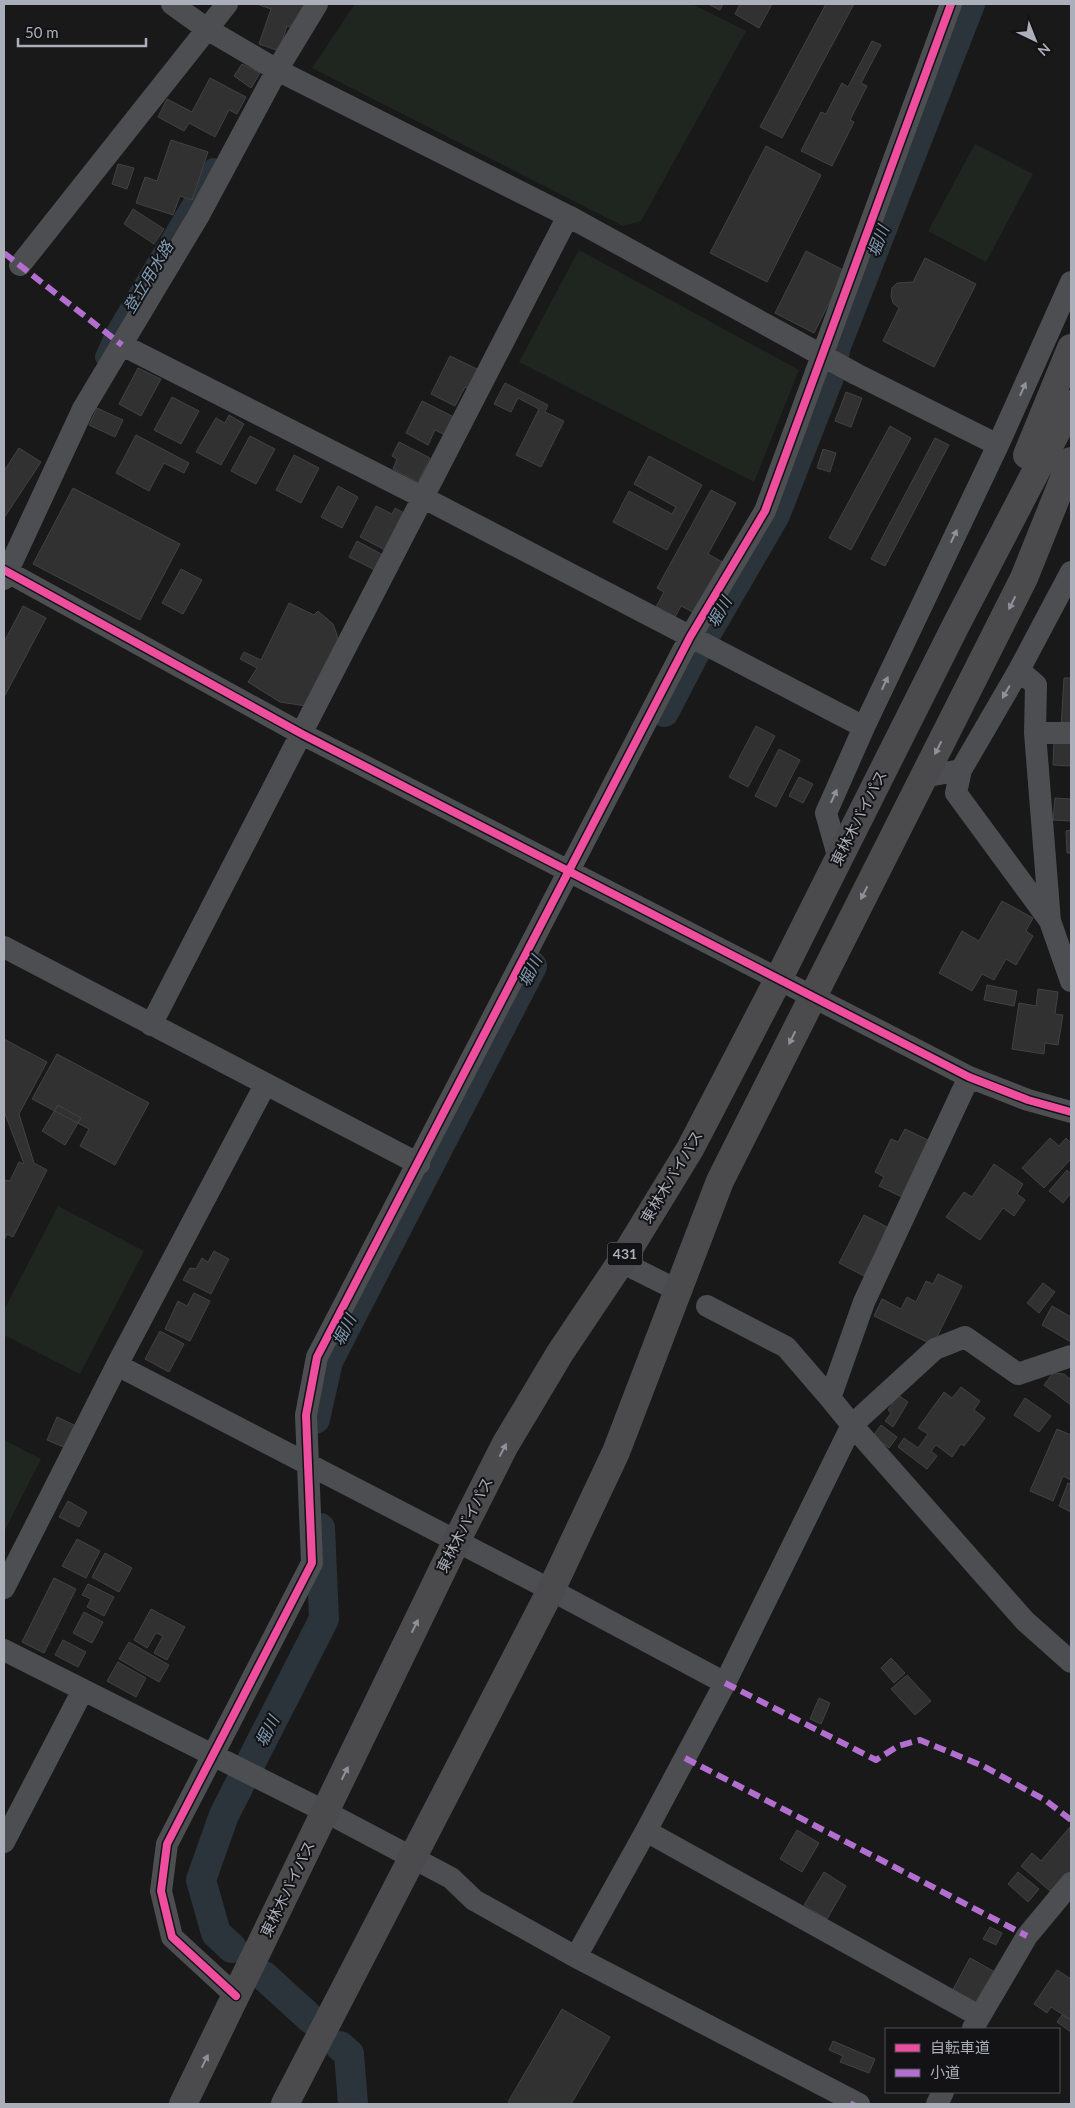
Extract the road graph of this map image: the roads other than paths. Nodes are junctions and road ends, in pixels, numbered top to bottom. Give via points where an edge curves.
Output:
1 (172, 4) edge
2 (227, 4) edge
3 (316, 4) edge
4 (951, 4) edge
5 (207, 30) junction
6 (277, 70) junction
7 (568, 216) junction
8 (20, 265) dead end
9 (1069, 295) edge
10 (122, 344) junction
11 (1071, 348) edge
12 (822, 356) junction
13 (1071, 404) edge
14 (998, 445) junction
15 (1071, 461) edge
16 (1071, 479) edge
17 (424, 498) junction
18 (1071, 572) edge
19 (5, 574) edge
20 (1024, 578) junction
21 (956, 624) junction
22 (690, 637) junction
23 (1019, 670) junction
24 (864, 727) junction
25 (1035, 733) junction
26 (1071, 733) edge
27 (302, 734) junction
28 (961, 770) junction
29 (922, 777) junction
30 (839, 859) junction
31 (568, 871) junction
32 (1050, 921) junction
33 (4, 947) edge
34 (778, 980) junction
35 (1071, 981) edge
36 (812, 996) junction
37 (151, 1025) junction
38 (968, 1077) junction
39 (265, 1085) junction
40 (1071, 1112) edge
41 (419, 1164) junction
42 (621, 1262) junction
43 (679, 1291) junction
44 (707, 1306) dead end
45 (1071, 1356) edge
46 (117, 1365) junction
47 (830, 1398) junction
48 (852, 1425) junction
49 (308, 1464) junction
50 (457, 1540) junction
51 (4, 1588) edge
52 (551, 1590) junction
53 (4, 1650) edge
54 (1071, 1662) edge
55 (725, 1682) junction
56 (83, 1690) junction
57 (212, 1756) junction
58 (326, 1812) junction
59 (646, 1831) junction
60 (4, 1842) edge
61 (412, 1858) junction
62 (1071, 1883) edge
63 (576, 1957) junction
64 (236, 1996) junction
65 (976, 2022) edge
66 (183, 2104) edge
67 (284, 2104) edge
68 (859, 2104) edge

1 - 5 street
2 - 5 street
3 - 6 street
4 - 12 street
5 - 6 street
5 - 8 street
6 - 7 street
6 - 10 street via 198,215
7 - 12 street
7 - 17 street
14 -> 9 street
10 - 17 street
10 - 19 street via 83,409
11 - 21 highway
12 - 14 street
12 - 22 street via 764,511
13 - 21 highway, 東林木バイパス / 431
24 -> 14 street
15 - 20 highway
16 - 20 highway
17 - 22 street
17 - 27 street
18 - 23 street
19 - 27 street
20 -> 29 highway
21 - 30 highway, 東林木バイパス / 431
22 - 24 street
22 - 31 street
23 - 25 street via 1036,685
23 -> 28 street
30 -> 24 street via 826,812
25 - 26 street
25 - 32 street
27 - 31 street
27 - 37 street
28 - 29 street
28 - 32 street via 956,793
29 -> 36 highway
30 - 34 highway, 東林木バイパス / 431
31 - 34 street
31 - 41 street
32 - 35 street
33 - 37 street
34 - 36 street
34 - 42 highway, 東林木バイパス / 431 via 690,1149
36 - 38 street
36 -> 43 highway via 720,1181
37 - 39 street
38 - 40 street
38 - 47 street via 864,1302
39 - 41 street
39 - 46 street
41 - 49 street via 317,1357 306,1415
42 - 43 street
50 -> 42 highway, 東林木バイパス / 431 via 506,1444 560,1353
43 - 52 highway via 616,1452
44 - 47 street via 786,1347
45 - 48 street via 1018,1374 964,1338 934,1349
46 - 49 street
46 - 51 street
47 - 48 street
48 - 54 street via 1025,1621
48 - 55 street
49 - 50 street
49 - 57 street via 312,1563
50 - 52 street
58 -> 50 highway, 東林木バイパス / 431
52 - 55 street
52 - 61 highway
53 - 56 street
55 - 59 street
56 - 57 street
56 - 60 street
57 - 58 street
57 - 64 street via 167,1844 161,1892 172,1936
58 - 61 street
58 - 64 highway, 東林木バイパス / 431
59 - 63 street
59 - 65 street
61 - 63 street via 451,1878 474,1900
61 - 67 highway
62 - 65 street via 1026,1936
63 - 68 street
66 -> 64 highway, 東林木バイパス / 431

